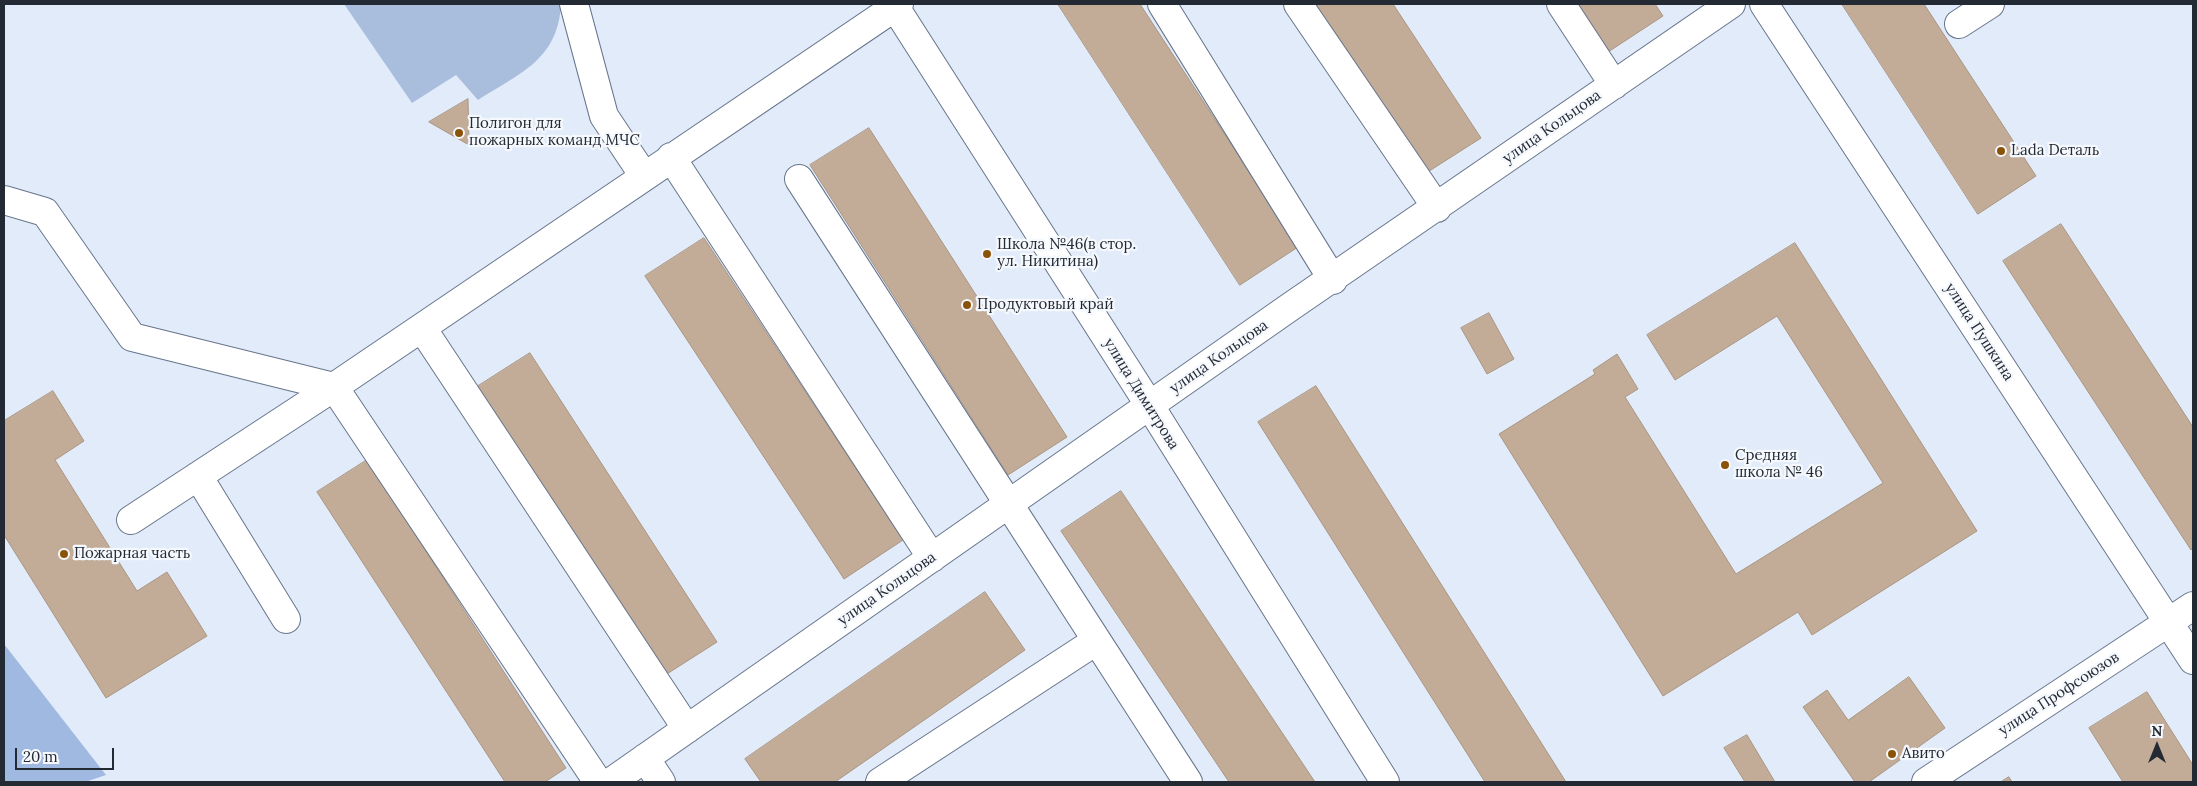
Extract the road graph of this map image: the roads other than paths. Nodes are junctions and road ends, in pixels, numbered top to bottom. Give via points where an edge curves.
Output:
1 (574, 4) edge
2 (1162, 4) edge
3 (1298, 4) edge
4 (1561, 4) edge
5 (1731, 4) edge
6 (1764, 4) edge
7 (1990, 4) edge
8 (897, 5) edge
9 (1959, 24) dead end
10 (1614, 85) junction
11 (671, 157) junction
12 (644, 176) junction
13 (799, 179) dead end
14 (4, 200) edge
15 (1436, 208) junction
16 (1333, 280) junction
17 (422, 328) junction
18 (334, 387) junction
19 (1150, 406) junction
20 (198, 476) junction
21 (1010, 504) junction
22 (131, 520) dead end
23 (932, 558) junction
24 (2193, 606) edge
25 (286, 619) dead end
26 (2168, 622) junction
27 (1096, 641) junction
28 (2193, 660) edge
29 (687, 729) junction
30 (645, 758) junction
31 (598, 782) edge
32 (611, 782) edge
33 (661, 782) edge
34 (880, 782) edge
35 (1188, 782) edge
36 (1385, 782) edge
37 (1926, 782) edge

1 - 12 street via 604,116
2 - 16 street
3 - 15 street
4 - 10 street
5 - 10 street, улица Кольцова
6 - 26 street, улица Пушкина
7 - 9 street
8 - 11 street
8 - 19 street, улица Димитрова
10 - 15 street, улица Кольцова
11 - 12 street
11 - 23 street
12 - 17 street
13 - 21 street
14 - 18 street via 44,212 132,337
15 - 16 street, улица Кольцова
16 - 19 street, улица Кольцова
17 - 18 street
17 - 29 street
18 - 20 street
18 - 31 street
19 - 21 street, улица Кольцова
19 - 36 street, улица Димитрова
20 - 22 street
20 - 25 street
21 - 23 street, улица Кольцова
21 - 27 street
23 - 29 street, улица Кольцова
24 - 26 street, улица Профсоюзов
26 - 28 street, улица Пушкина
26 - 37 street, улица Профсоюзов
27 - 34 street
27 - 35 street
29 - 30 street, улица Кольцова
30 - 32 street, улица Кольцова
30 - 33 street

